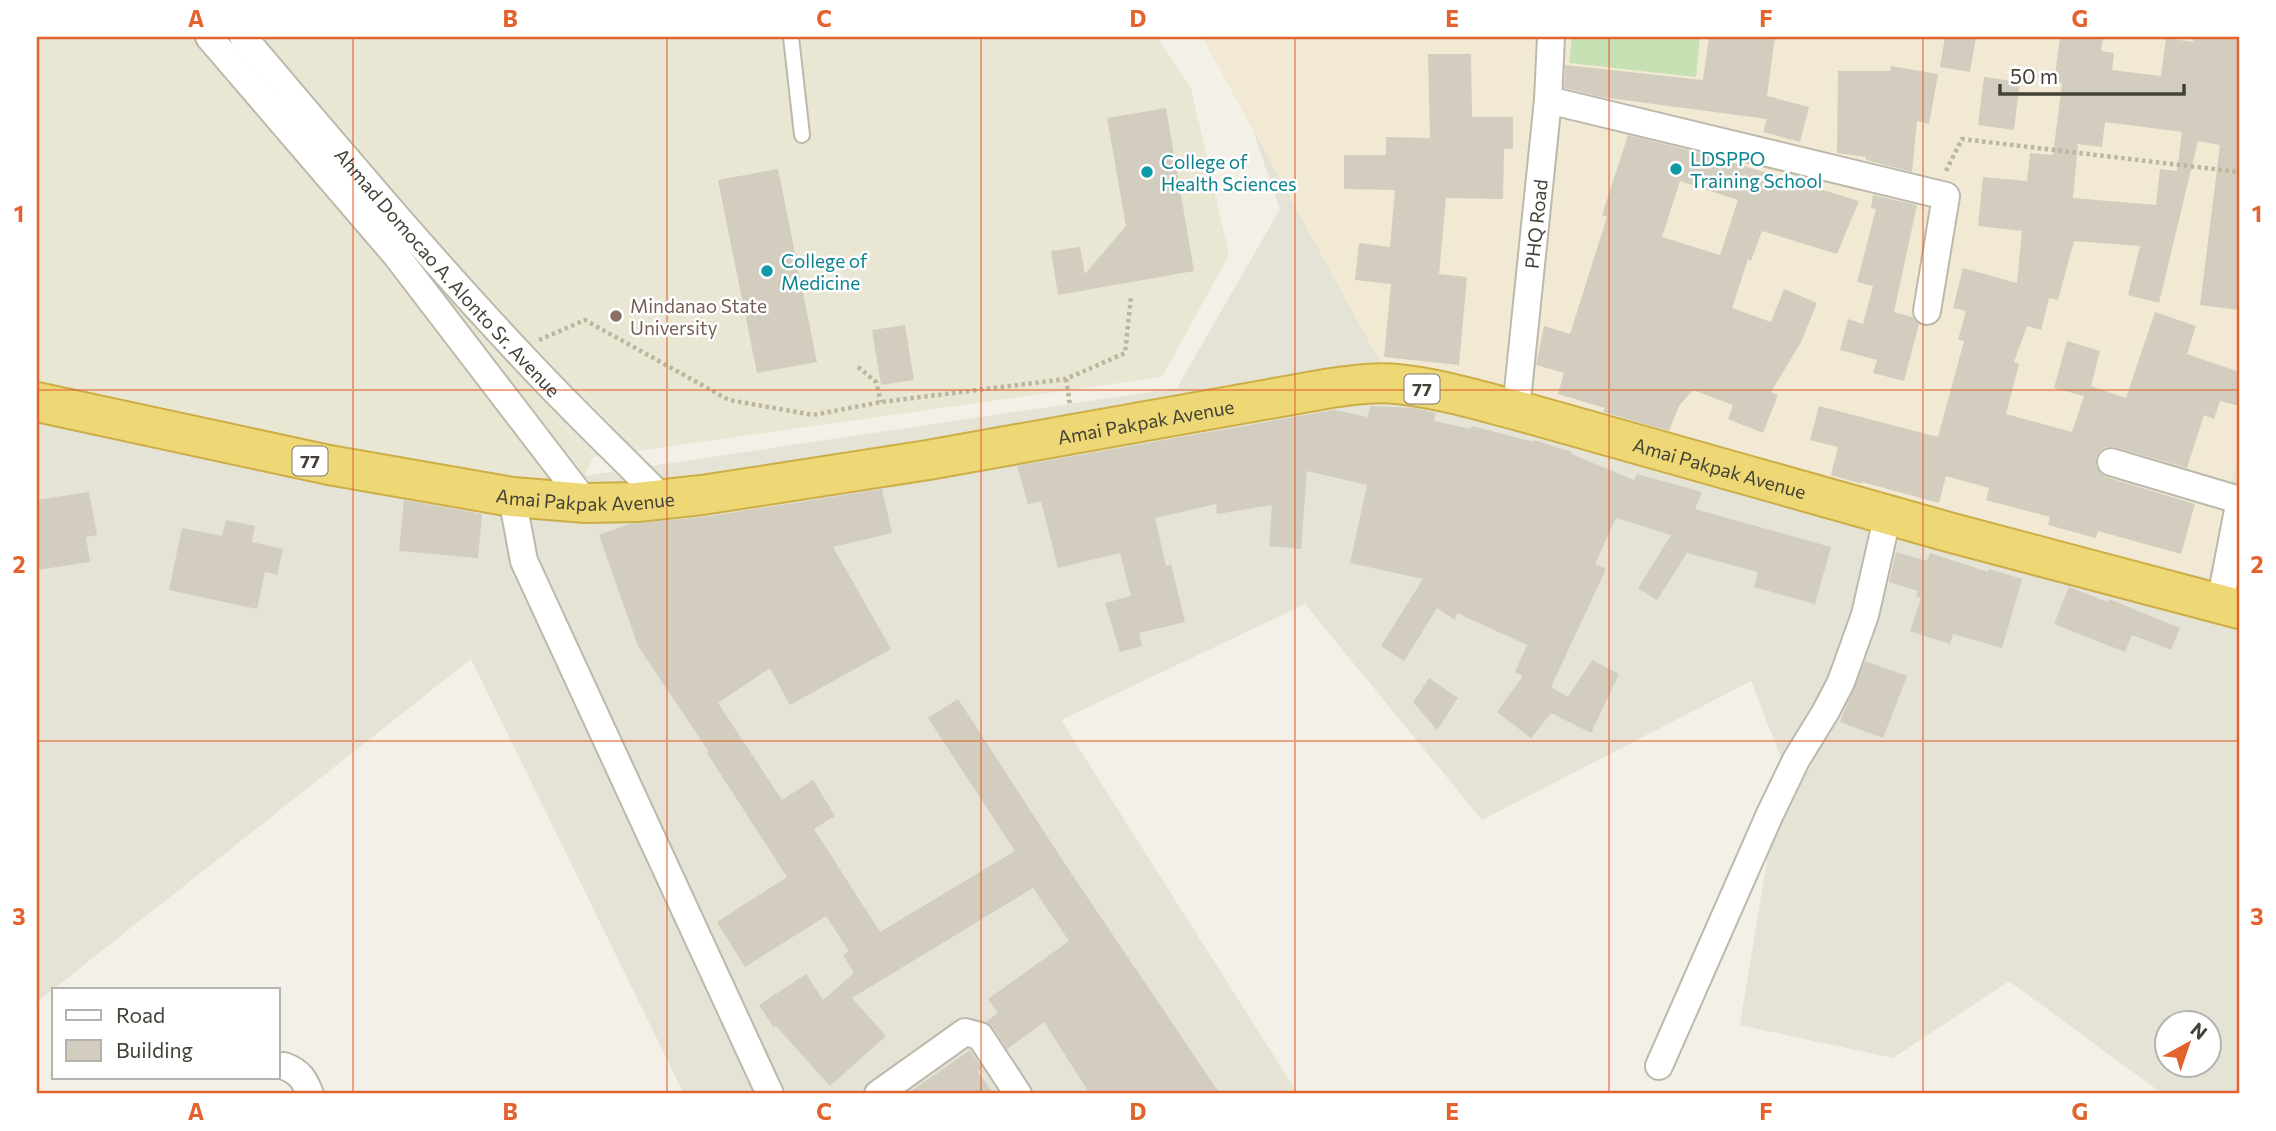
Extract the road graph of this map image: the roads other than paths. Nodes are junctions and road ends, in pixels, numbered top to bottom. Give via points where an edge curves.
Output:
1 (209, 37) edge
2 (243, 37) edge
3 (791, 37) edge
4 (1551, 37) edge
5 (1548, 100) junction
6 (802, 135) dead end
7 (472, 301) junction
8 (1927, 311) dead end
9 (449, 324) junction
10 (561, 395) junction
11 (37, 402) edge
12 (1516, 410) junction
13 (528, 427) junction
14 (2111, 462) dead end
15 (512, 497) junction
16 (663, 499) junction
17 (2239, 502) edge
18 (586, 503) junction
19 (1888, 514) junction
20 (2230, 606) edge
21 (284, 1066) dead end
22 (1659, 1066) dead end
23 (310, 1094) edge
24 (770, 1094) edge
25 (878, 1094) edge
26 (1018, 1094) edge

1 - 9 street, Ahmad Domocao A. Alonto Sr. Avenue
2 - 7 street, Ahmad Domocao A. Alonto Sr. Avenue
3 - 6 lane
4 - 5 street, PHQ Road
5 - 8 street via 1946,196
5 - 12 street, PHQ Road
7 - 9 street
7 - 10 street, Ahmad Domocao A. Alonto Sr. Avenue
9 - 13 street, Ahmad Domocao A. Alonto Sr. Avenue
10 - 13 street
10 - 16 street, Ahmad Domocao A. Alonto Sr. Avenue
11 - 15 highway, Amai Pakpak Avenue / 77 via 329,465
12 - 16 highway, Amai Pakpak Avenue / 77 via 1410,386 1366,384 928,460
12 - 19 highway, Amai Pakpak Avenue / 77
13 - 18 street, Ahmad Domocao A. Alonto Sr. Avenue
14 - 17 street
15 - 18 highway, Amai Pakpak Avenue / 77
15 - 24 street via 524,561
16 - 18 highway, Amai Pakpak Avenue / 77
17 - 20 street
19 - 20 highway, Amai Pakpak Avenue / 77
19 - 22 street via 1865,615 1841,682 1775,803
21 - 23 street via 303,1078
25 - 26 street via 965,1032 980,1036

